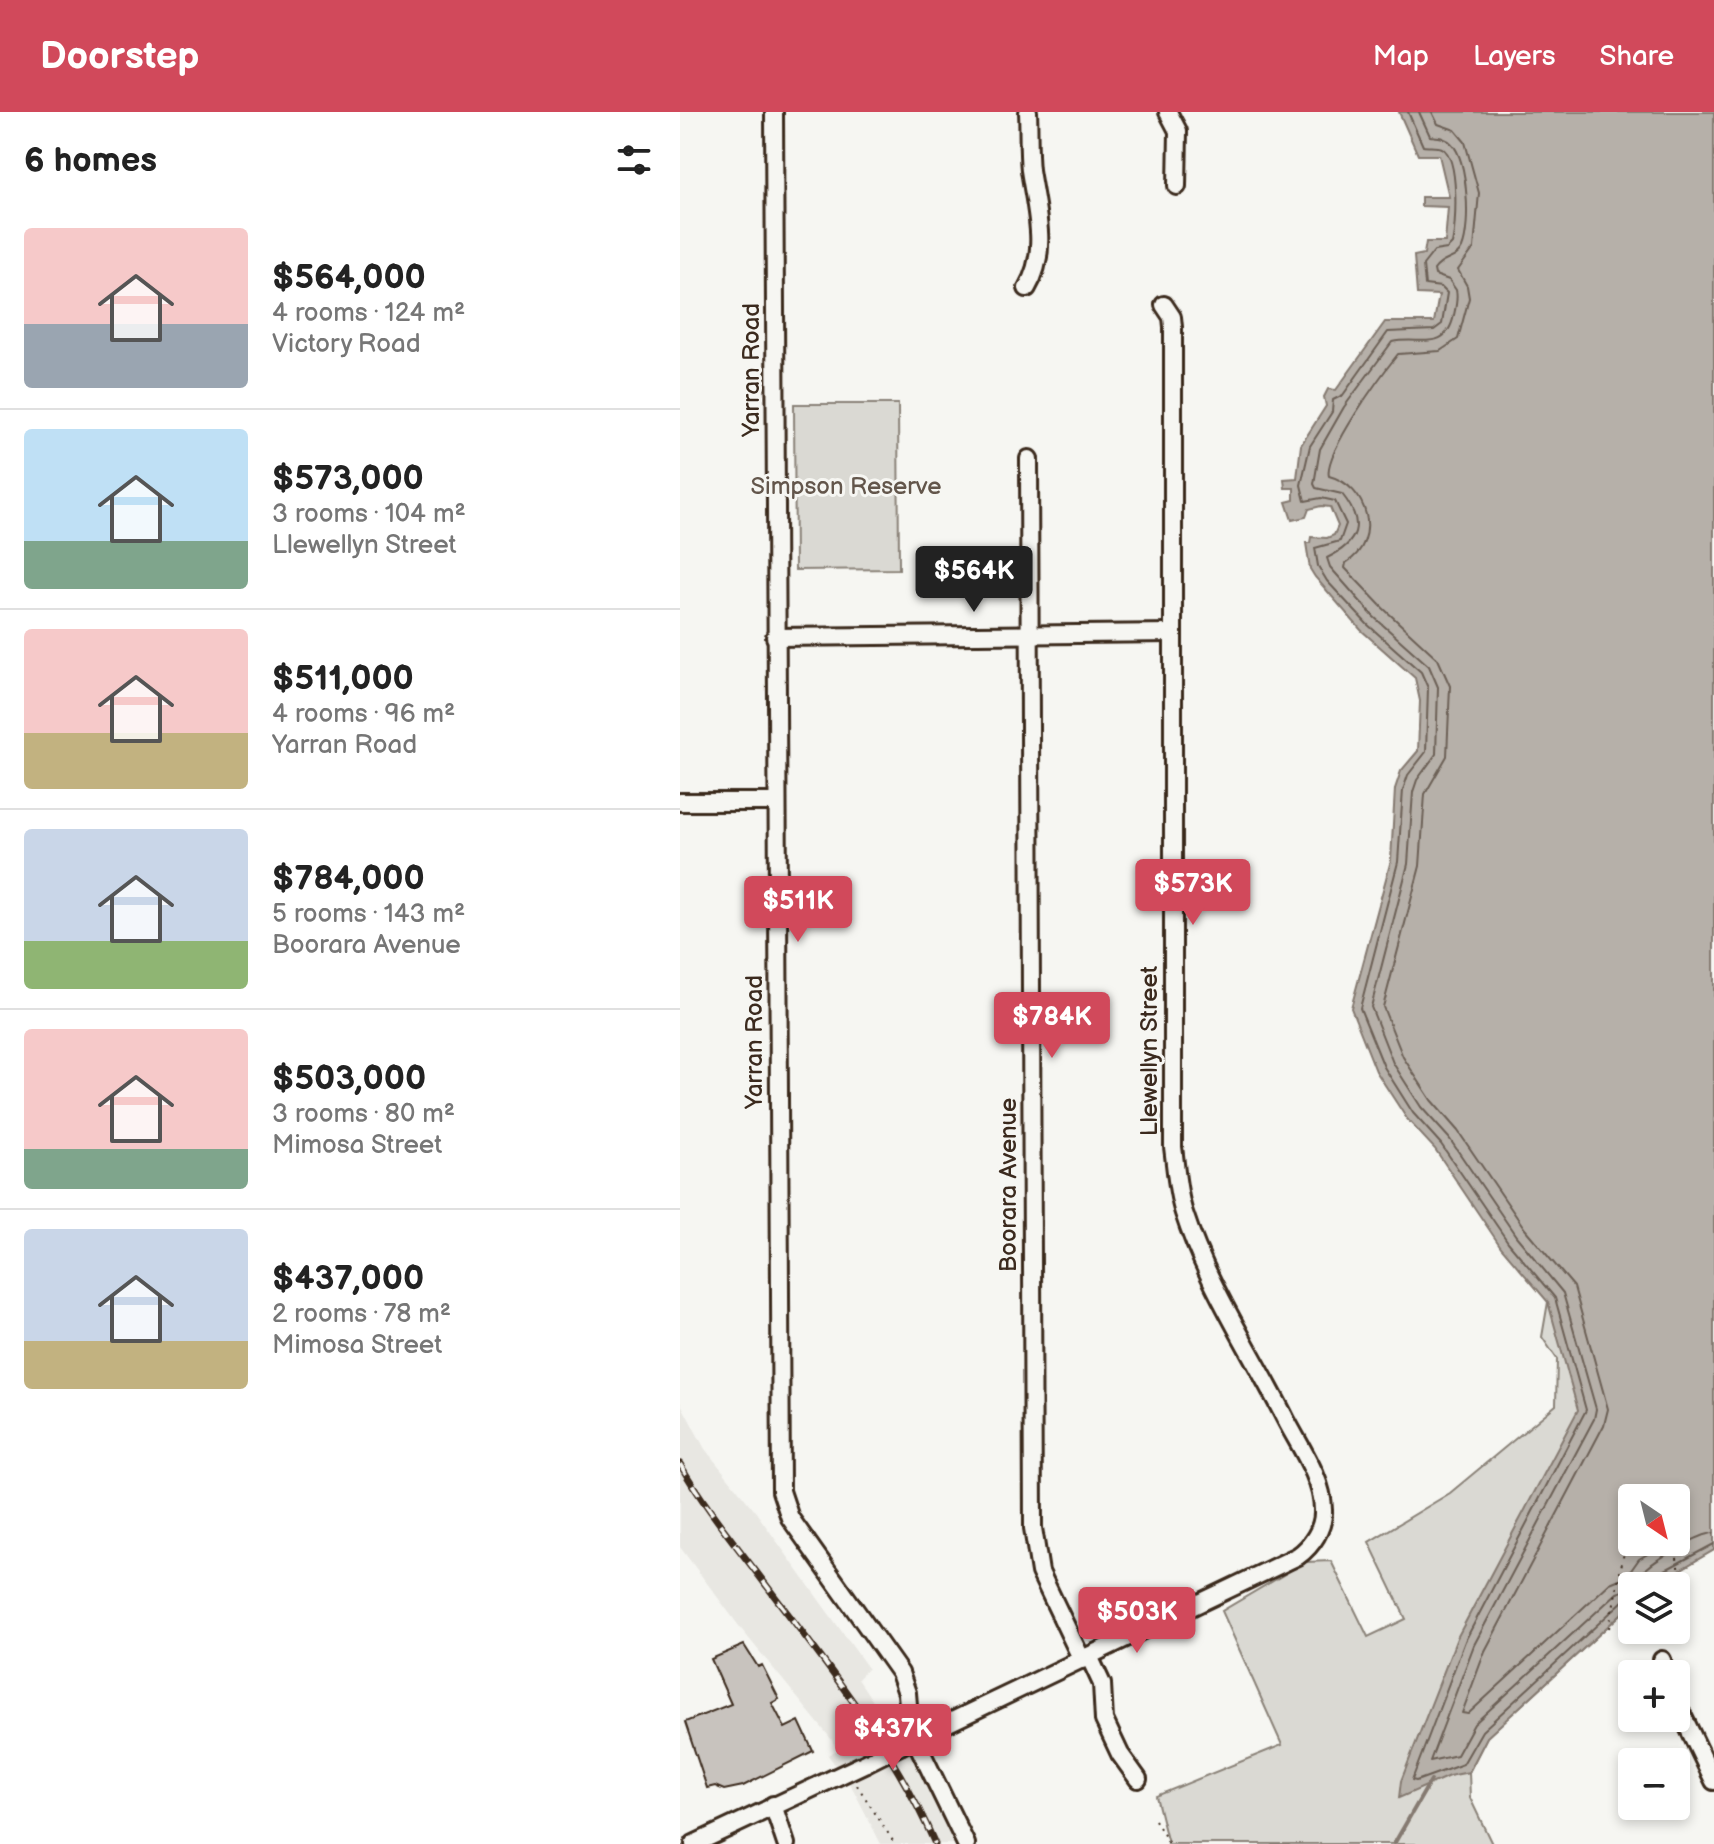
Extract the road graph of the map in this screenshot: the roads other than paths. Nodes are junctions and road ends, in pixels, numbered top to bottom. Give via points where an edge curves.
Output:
1 (774, 112) edge
2 (1028, 112) edge
3 (1168, 112) edge
4 (1177, 186) dead end
5 (1027, 288) dead end
6 (1164, 305) dead end
7 (1029, 459) dead end
8 (1173, 633) junction
9 (1029, 634) junction
10 (775, 637) junction
11 (680, 802) edge
12 (777, 802) junction
13 (1086, 1658) junction
14 (1690, 1731) edge
15 (909, 1742) junction
16 (1138, 1779) dead end
17 (1714, 1781) edge
18 (773, 1805) junction
19 (694, 1844) edge
20 (786, 1844) edge
21 (966, 1844) edge

1 - 10 street, Yarran Road
2 - 5 street via 1030,170 1039,211 1038,265
3 - 4 street via 1178,131
6 - 8 street, Llewellyn Street via 1173,327
7 - 9 street, Boorara Avenue
8 - 9 street
8 - 13 street, Llewellyn Street via 1177,1183 1207,1269 1321,1492 1323,1509 1312,1543 1298,1556
9 - 10 street
9 - 13 street, Boorara Avenue via 1033,1528 1040,1572
10 - 12 street, Yarran Road
11 - 12 street
12 - 15 street, Yarran Road via 781,1491 790,1518 900,1673 907,1693
13 - 15 street
13 - 16 street, Boorara Avenue via 1102,1684 1104,1720
14 - 17 street
15 - 18 street, bridge
15 - 21 street
18 - 19 street
18 - 20 street

